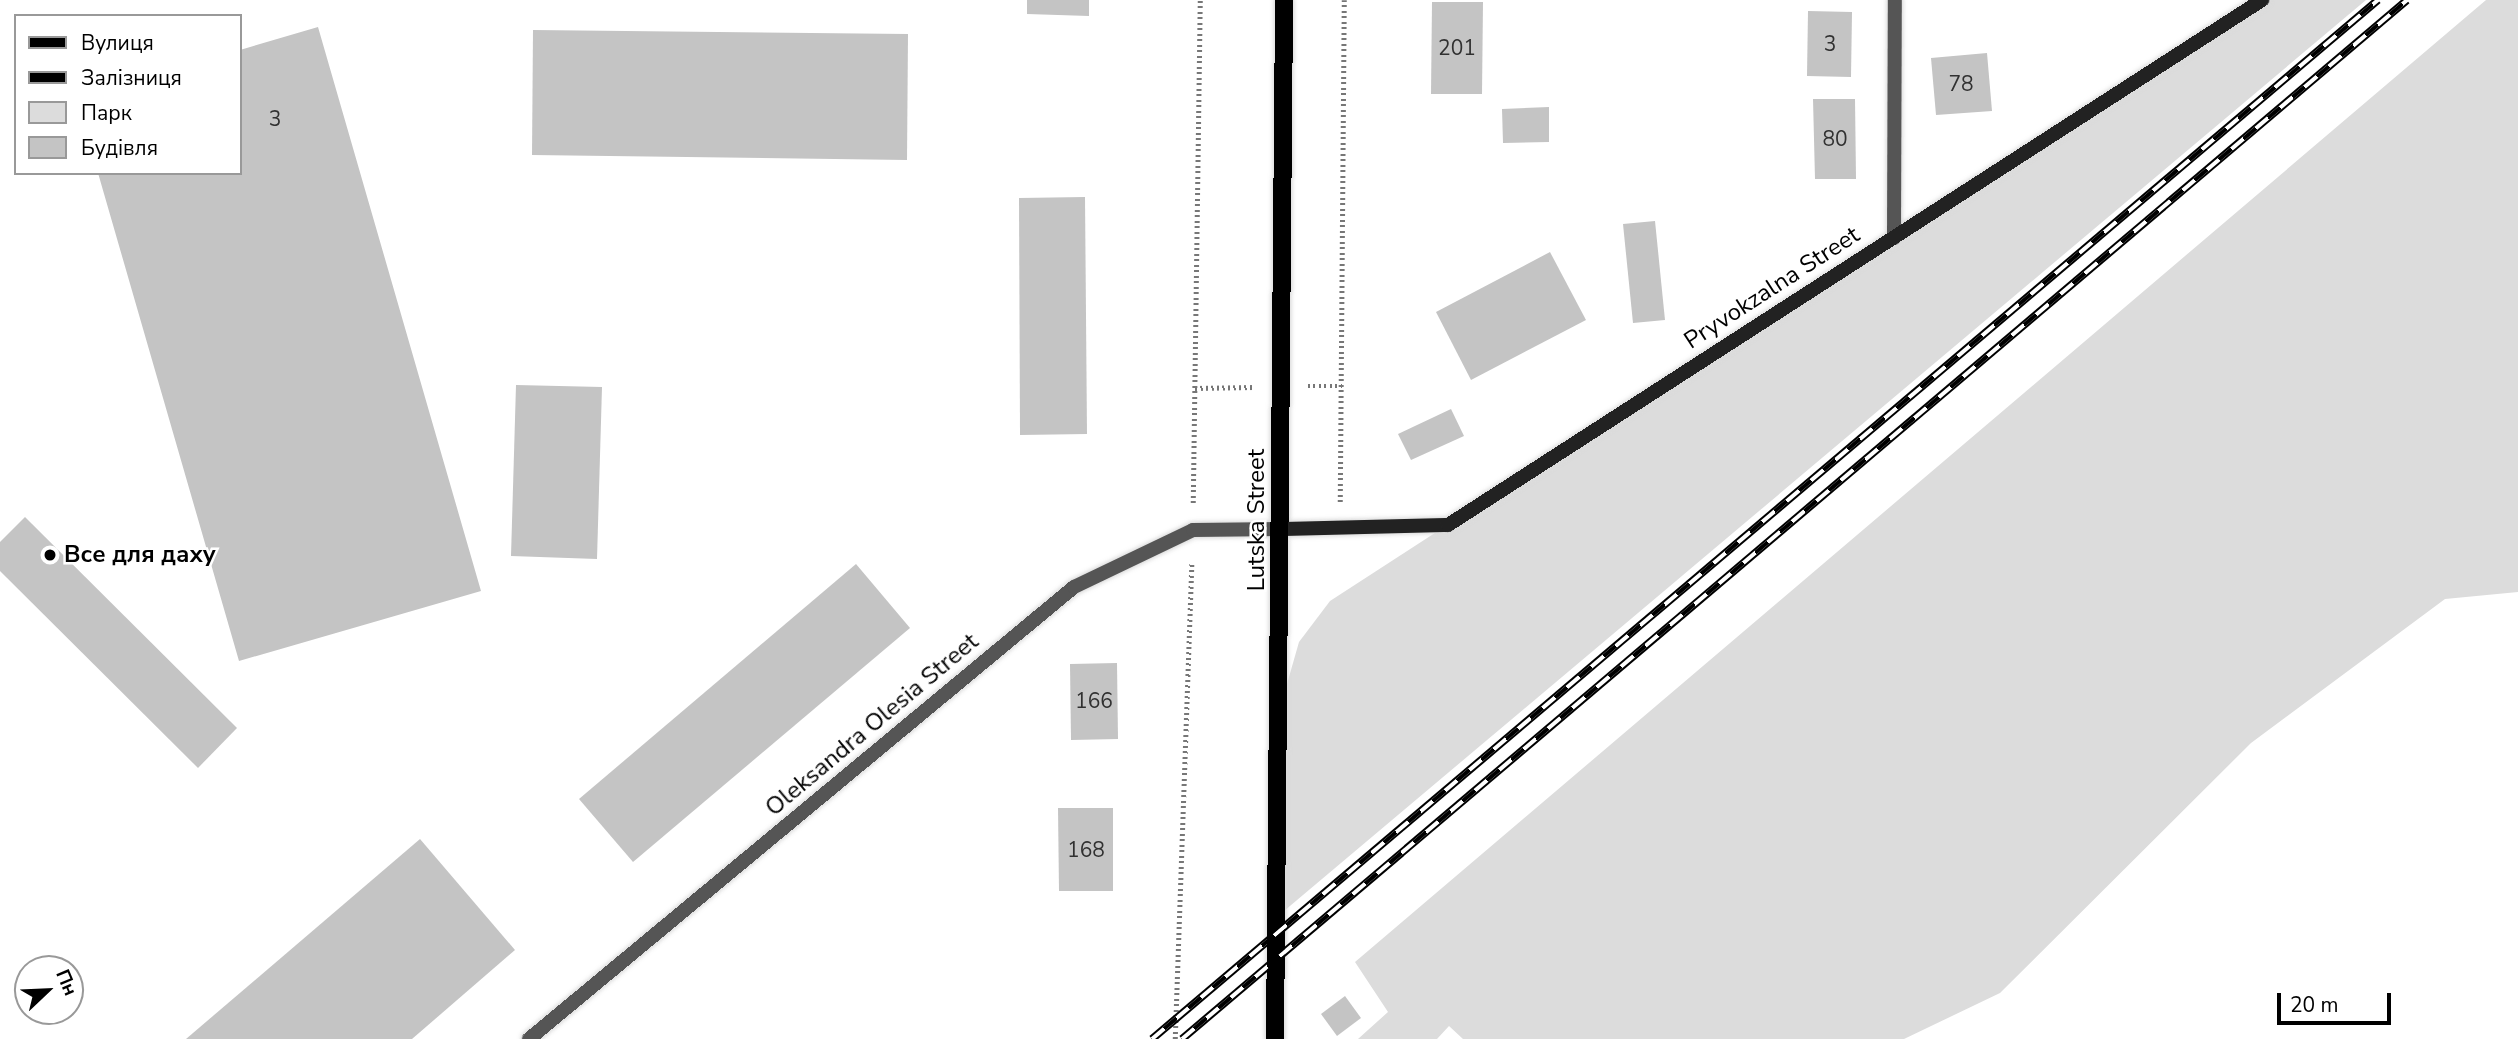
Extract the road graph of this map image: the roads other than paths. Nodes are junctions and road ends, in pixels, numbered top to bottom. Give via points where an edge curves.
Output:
1 (1283, 0) edge
2 (1895, 0) edge
3 (2262, 0) edge
4 (1894, 237) junction
5 (1281, 529) junction
6 (529, 1039) edge
7 (1275, 1039) edge

1 - 5 main road, Lutska Street
2 - 4 street
3 - 4 street, Pryvokzalna Street
4 - 5 street, Pryvokzalna Street via 1448,525
5 - 6 street, Oleksandra Olesia Street via 1193,530 1074,587
5 - 7 main road, Lutska Street

